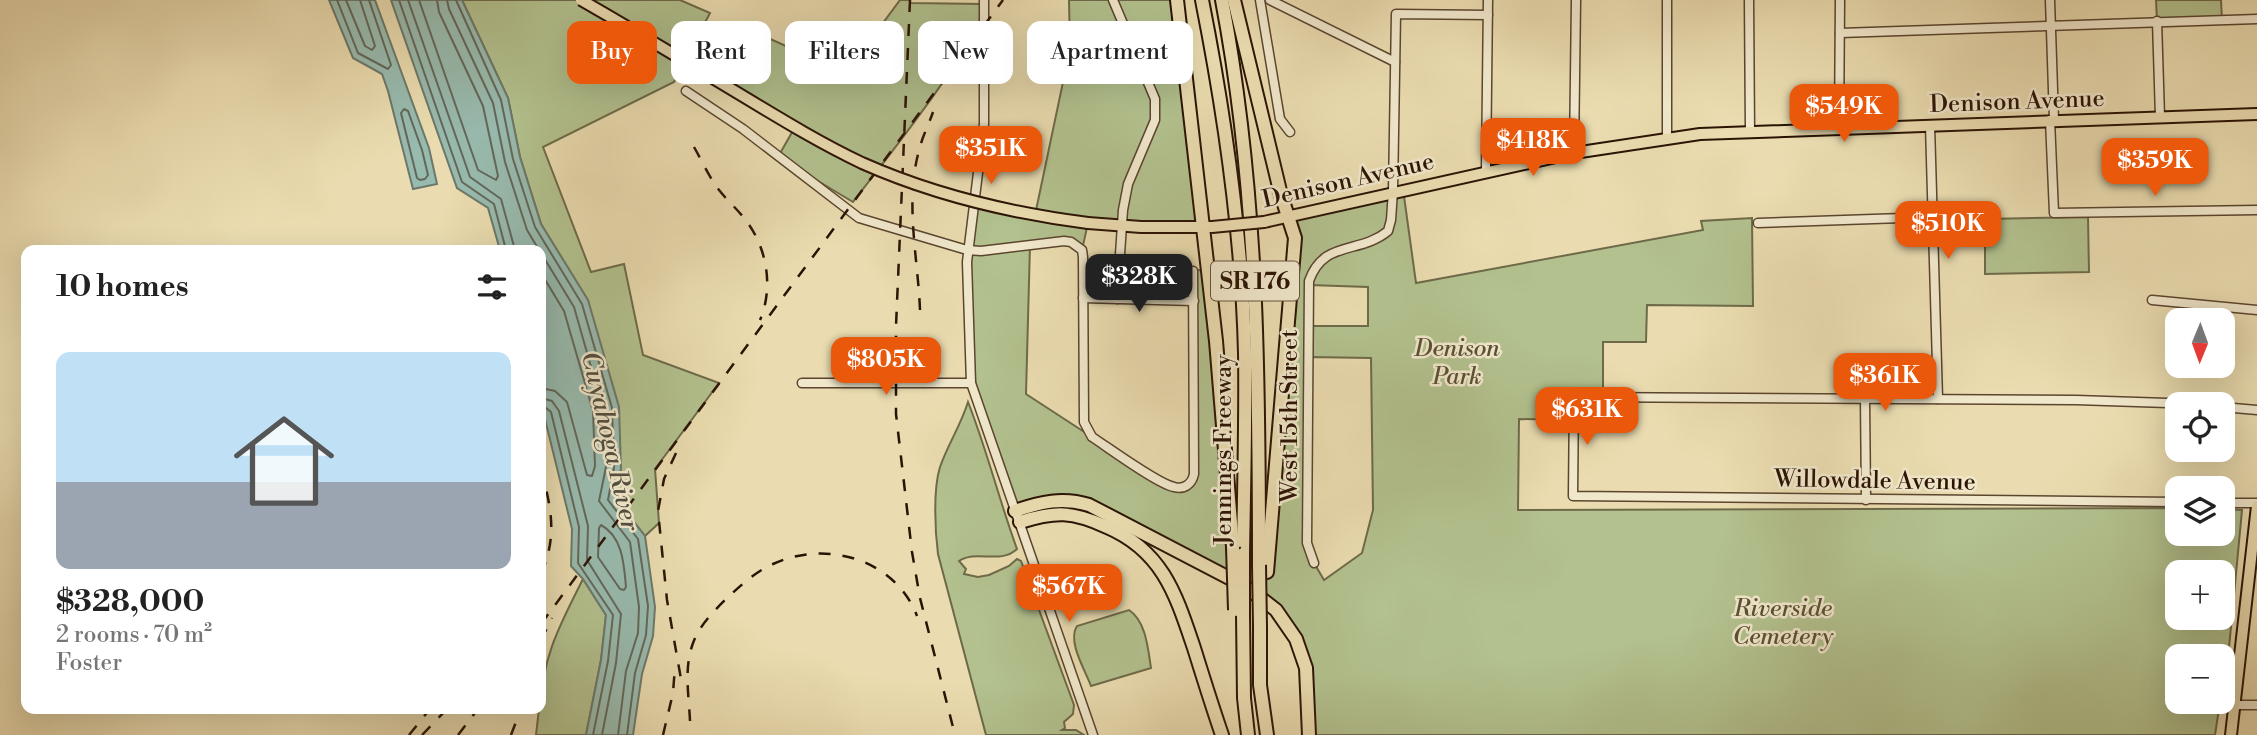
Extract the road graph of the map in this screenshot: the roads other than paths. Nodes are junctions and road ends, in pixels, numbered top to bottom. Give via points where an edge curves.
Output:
1 (581, 0) edge
2 (984, 0) edge
3 (1113, 0) edge
4 (1177, 0) edge
5 (1202, 0) edge
6 (1222, 0) edge
7 (1234, 0) edge
8 (1260, 0) edge
9 (1270, 0) edge
10 (1488, 0) edge
11 (1576, 0) edge
12 (1667, 0) edge
13 (1749, 0) edge
14 (1840, 0) edge
15 (2050, 0) edge
16 (1488, 15) junction
17 (2257, 19) edge
18 (2157, 22) junction
19 (2051, 24) junction
20 (1840, 33) junction
21 (1395, 62) junction
22 (687, 91) dead end
23 (2257, 114) edge
24 (2160, 117) junction
25 (2052, 120) junction
26 (1930, 125) junction
27 (1839, 129) junction
28 (1290, 132) dead end
29 (1750, 132) junction
30 (1667, 139) junction
31 (1574, 153) junction
32 (1486, 171) junction
33 (1393, 191) junction
34 (2257, 210) edge
35 (1289, 217) junction
36 (1932, 217) junction
37 (1758, 223) dead end
38 (1122, 226) junction
39 (1207, 227) junction
40 (967, 250) junction
41 (1194, 271) dead end
42 (1083, 298) junction
43 (1117, 299) junction
44 (2152, 300) dead end
45 (1194, 301) junction
46 (2257, 310) edge
47 (802, 383) dead end
48 (971, 383) junction
49 (1865, 398) junction
50 (1938, 399) junction
51 (2165, 403) edge
52 (2235, 408) edge
53 (2257, 410) edge
54 (1866, 500) junction
55 (2165, 502) edge
56 (2235, 504) edge
57 (2257, 505) edge
58 (1017, 517) junction
59 (1238, 551) junction
60 (1314, 563) dead end
61 (1263, 568) junction
62 (2253, 581) edge
63 (2235, 693) edge
64 (2235, 705) edge
65 (2257, 705) edge
66 (2232, 714) edge
67 (1093, 735) edge
68 (1222, 735) edge
69 (1248, 735) edge
70 (1267, 735) edge
71 (1310, 735) edge
72 (2231, 735) edge

1 - 38 main road, Denison Avenue, bridge via 861,162 977,203 1024,214
2 - 40 street via 984,124
3 - 38 street via 1155,99 1155,120 1128,184
4 - 39 highway
5 - 59 highway, Jennings Freeway / SR 176 via 1233,187 1243,306 1245,398
6 - 61 highway, Jennings Freeway / SR 176 via 1241,120 1254,250
7 - 35 highway
8 - 28 street via 1280,119
9 - 21 street
10 - 16 street
11 - 31 street
12 - 30 street
13 - 29 street
14 - 20 street
15 - 19 street
16 - 21 street via 1396,14
16 - 32 street
17 - 18 street
18 - 19 street
18 - 24 street
19 - 20 street
19 - 25 street
20 - 27 street
21 - 33 street
22 - 40 street via 859,218
23 - 24 main road, Denison Avenue
24 - 25 main road, Denison Avenue
25 - 26 main road, Denison Avenue
25 - 34 street via 2054,213
26 - 27 main road, Denison Avenue
26 - 36 street
27 - 29 main road, Denison Avenue
29 - 30 main road, Denison Avenue
30 - 31 main road, Denison Avenue
31 - 32 main road, Denison Avenue
32 - 33 main road, Denison Avenue
33 - 35 main road, Denison Avenue
33 - 60 street, West 15th Street via 1388,232 1321,258 1309,281 1307,543
35 - 39 main road, Denison Avenue, bridge
35 - 61 highway via 1295,237
36 - 37 street
36 - 50 street
38 - 39 main road, Denison Avenue
38 - 43 street
39 - 59 highway
40 - 42 street via 1071,242 1082,250
40 - 48 street
41 - 45 street
42 - 43 street
42 - 45 street via 1087,431 1170,487 1186,487 1194,474
43 - 45 street
44 - 46 street
47 - 48 street
48 - 58 street
49 - 50 street
49 - 54 street
49 - 54 street, Willowdale Avenue via 1573,397 1573,496
50 - 51 street
52 - 53 street
54 - 55 street, Willowdale Avenue
56 - 57 street
57 - 62 main road
58 - 67 street
58 - 68 highway via 1076,515 1112,529 1148,553 1177,598
58 - 71 highway via 1050,501 1089,505 1250,590 1276,610 1296,639 1306,668
59 - 69 highway, bridge
61 - 70 highway, bridge via 1261,685
62 - 63 main road
64 - 65 street
66 - 72 main road

